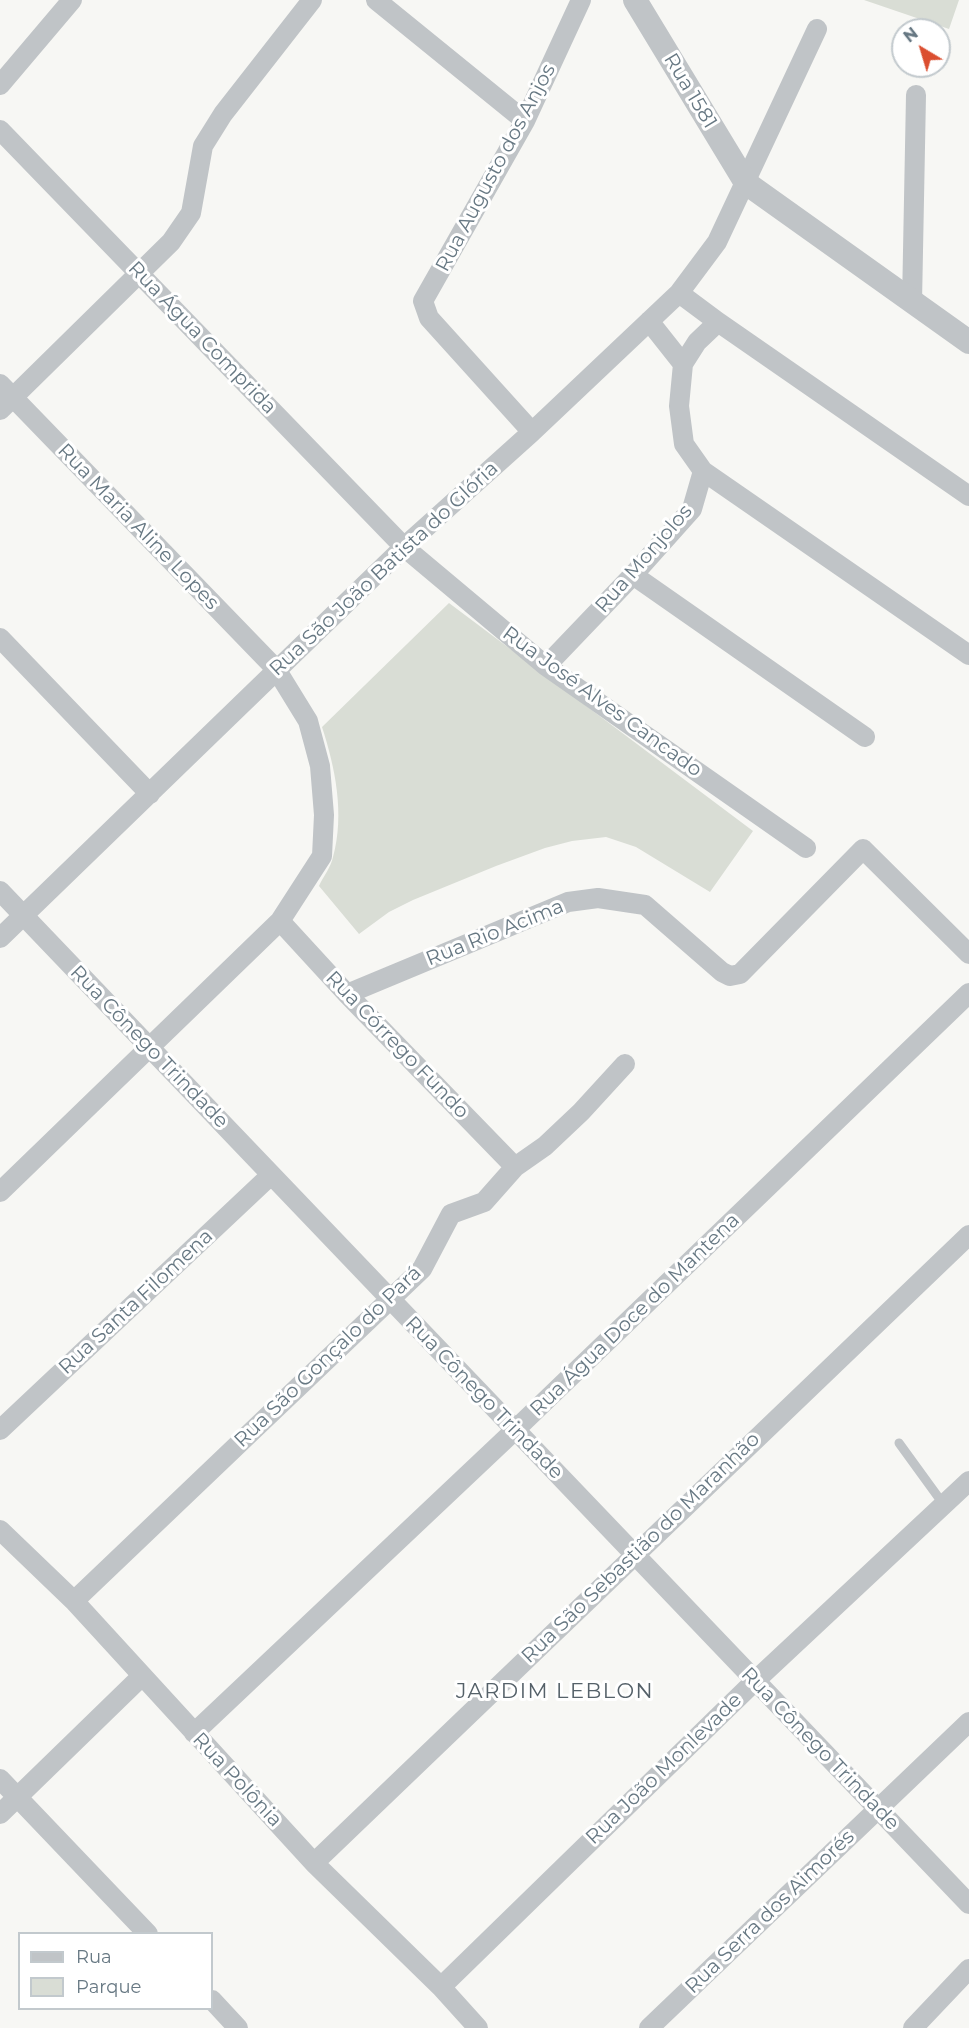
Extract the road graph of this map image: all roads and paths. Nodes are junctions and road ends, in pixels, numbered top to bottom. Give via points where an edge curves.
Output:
1 (72, 0) edge
2 (312, 0) edge
3 (376, 0) edge
4 (581, 0) edge
5 (635, 0) edge
6 (817, 29) dead end
7 (0, 85) edge
8 (916, 95) dead end
9 (525, 121) junction
10 (0, 130) edge
11 (746, 183) junction
12 (140, 274) junction
13 (679, 293) junction
14 (912, 303) junction
15 (649, 321) junction
16 (718, 322) junction
17 (969, 342) edge
18 (683, 364) junction
19 (4, 397) edge
20 (532, 432) junction
21 (703, 471) junction
22 (968, 494) edge
23 (404, 547) junction
24 (633, 575) junction
25 (0, 638) edge
26 (969, 655) edge
27 (546, 666) junction
28 (276, 669) junction
29 (865, 737) dead end
30 (150, 794) junction
31 (806, 848) dead end
32 (0, 891) edge
33 (23, 915) junction
34 (280, 921) junction
35 (0, 938) edge
36 (969, 954) edge
37 (969, 993) edge
38 (347, 994) junction
39 (150, 1048) junction
40 (625, 1064) dead end
41 (515, 1167) junction
42 (272, 1175) junction
43 (0, 1192) edge
44 (966, 1244) edge
45 (391, 1300) junction
46 (0, 1430) edge
47 (515, 1430) junction
48 (899, 1443) dead end
49 (969, 1481) edge
50 (944, 1505) junction
51 (0, 1530) edge
52 (634, 1554) junction
53 (74, 1601) junction
54 (142, 1676) junction
55 (755, 1681) junction
56 (969, 1722) edge
57 (194, 1733) junction
58 (0, 1779) edge
59 (18, 1797) junction
60 (878, 1809) junction
61 (0, 1815) edge
62 (314, 1863) junction
63 (969, 1904) edge
64 (146, 1932) edge
65 (969, 1970) edge
66 (441, 1987) junction
67 (213, 2002) edge
68 (238, 2028) edge
69 (478, 2028) edge
70 (650, 2028) edge
71 (913, 2028) edge

1 - 7 street
2 - 12 street via 218,122 203,146 191,213 171,242
3 - 9 street
4 - 9 street, Rua Augusto dos Anjos
5 - 11 street, Rua 1581
6 - 11 street, Rua São João Batista do Glória
8 - 14 street
9 - 20 street, Rua Augusto dos Anjos via 423,302 429,318
10 - 12 street, Rua Água Comprida
11 - 13 street, Rua São João Batista do Glória via 717,242
11 - 14 street
12 - 19 street
12 - 23 street, Rua Água Comprida
13 - 15 street, Rua São João Batista do Glória
13 - 16 street
14 - 17 street
15 - 18 street
15 - 20 street, Rua São João Batista do Glória
16 - 18 street via 697,342
16 - 22 street
18 - 21 street via 679,406 684,444
19 - 28 street, Rua Maria Aline Lopes
20 - 23 street, Rua São João Batista do Glória
21 - 24 street, Rua Monjolos via 692,509
21 - 26 street
23 - 27 street, Rua José Alves Cancado
23 - 28 street, Rua São João Batista do Glória
24 - 27 street, Rua Monjolos
24 - 29 street
25 - 30 street
27 - 31 street, Rua José Alves Cancado
28 - 30 street, Rua São João Batista do Glória
28 - 34 street, Rua Maria Aline Lopes via 308,721 320,766 324,815 322,856
30 - 33 street, Rua São João Batista do Glória
32 - 33 street, Rua Cônego Trindade
33 - 35 street, Rua São João Batista do Glória
33 - 39 street, Rua Cônego Trindade
34 - 38 street, Rua Córrego Fundo
34 - 39 street, Rua Maria Aline Lopes
36 - 38 street, Rua Rio Acima via 863,849 740,974 730,976 722,972 645,905 598,898 568,902
37 - 47 street, Rua Água Doce do Mantena
38 - 41 street, Rua Córrego Fundo
39 - 42 street, Rua Cônego Trindade
39 - 43 street, Rua Maria Aline Lopes
40 - 41 street, Rua São Gonçalo do Pará via 545,1146
41 - 45 street, Rua São Gonçalo do Pará via 484,1202 451,1214 422,1269
42 - 45 street, Rua Cônego Trindade
42 - 46 street, Rua Santa Filomena
44 - 52 street, Rua São Sebastião do Maranhão
45 - 47 street, Rua Cônego Trindade
45 - 53 street, Rua São Gonçalo do Pará
47 - 52 street, Rua Cônego Trindade
47 - 57 street, Rua Água Doce do Mantena
48 - 50 lane
49 - 50 street, Rua João Monlevade
50 - 55 street, Rua João Monlevade
51 - 53 street, Rua Polônia
52 - 55 street, Rua Cônego Trindade
52 - 62 street, Rua São Sebastião do Maranhão
53 - 54 street, Rua Polônia
54 - 57 street, Rua Polônia
54 - 59 street
55 - 60 street, Rua Cônego Trindade
55 - 66 street, Rua João Monlevade
56 - 60 street, Rua Serra dos Aimorés
57 - 62 street, Rua Polônia
58 - 59 street
59 - 61 street
59 - 64 street
60 - 63 street, Rua Cônego Trindade
60 - 70 street, Rua Serra dos Aimorés
62 - 66 street, Rua Polônia
65 - 71 street
66 - 69 street, Rua Polônia
67 - 68 street

